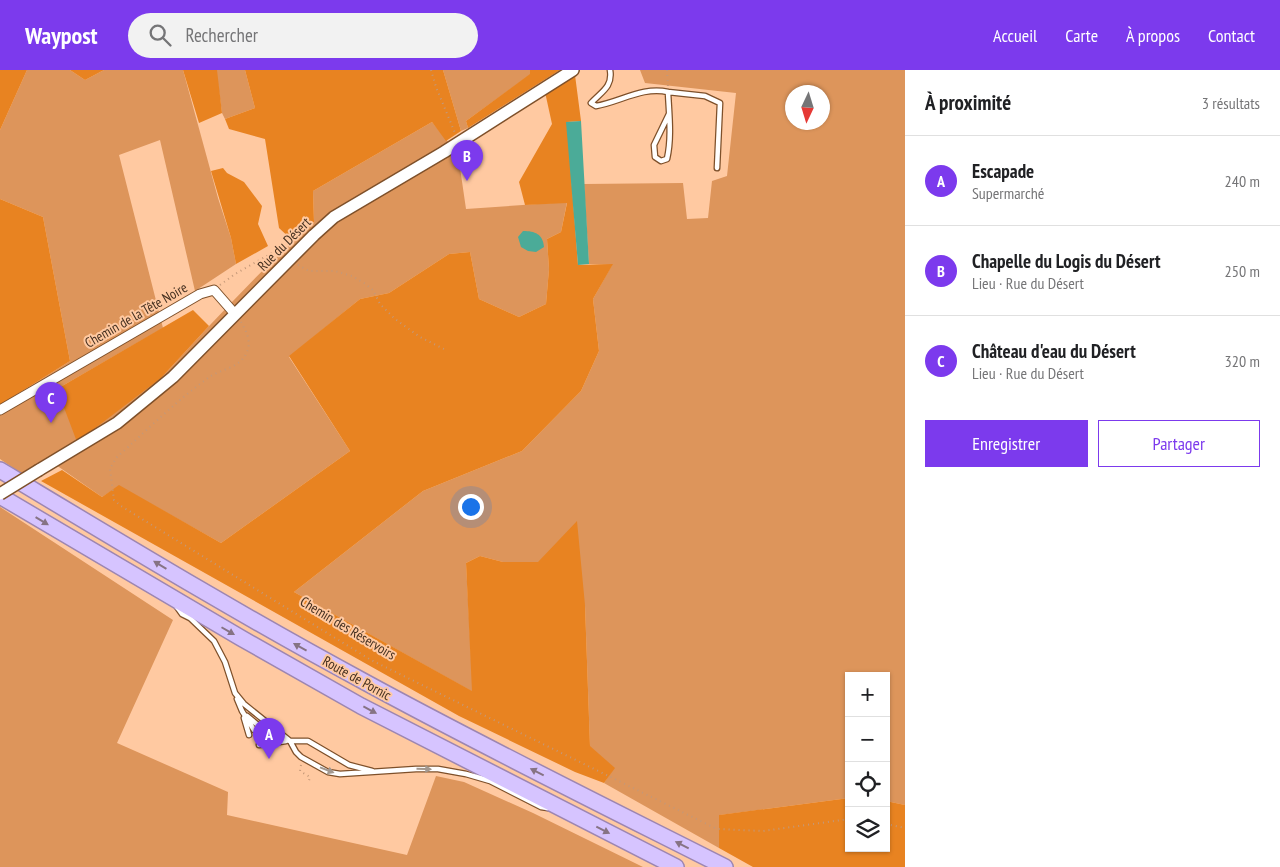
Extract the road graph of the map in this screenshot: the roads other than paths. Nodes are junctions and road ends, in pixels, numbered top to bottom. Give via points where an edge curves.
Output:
1 (573, 70) edge
2 (610, 70) edge
3 (668, 92) junction
4 (669, 114) junction
5 (717, 168) dead end
6 (235, 314) junction
7 (0, 410) edge
8 (0, 470) edge
9 (0, 495) edge
10 (171, 597) junction
11 (235, 693) junction
12 (242, 712) junction
13 (259, 726) dead end
14 (254, 730) dead end
15 (249, 735) dead end
16 (269, 735) dead end
17 (264, 740) dead end
18 (290, 741) junction
19 (260, 744) dead end
20 (376, 772) junction
21 (560, 809) junction
22 (676, 867) edge
23 (725, 867) edge

1 - 6 street, Rue du Désert via 334,217
2 - 3 lane via 610,83 591,103 596,106 630,94
3 - 4 lane
3 - 5 lane via 705,96 720,103
4 - 4 lane via 654,145 655,157 661,161 669,152
6 - 7 street, Chemin de la Tête Noire via 214,290 200,294
6 - 9 street, Rue du Désert, bridge via 173,377 117,423
23 -> 8 highway, Route de Pornic via 362,681
9 -> 10 highway, Route de Pornic
10 - 11 lane via 182,614 214,641
10 -> 21 highway, Route de Pornic via 361,706
11 - 12 lane
11 - 18 lane
12 - 13 lane
12 - 14 lane
12 - 15 lane
16 - 18 lane
17 - 18 lane
18 - 19 lane
18 - 20 lane via 308,742 350,765
18 -> 20 lane via 301,758 328,772
20 -> 21 lane via 438,769 466,774 490,781 540,807
21 -> 22 highway, Route de Pornic

